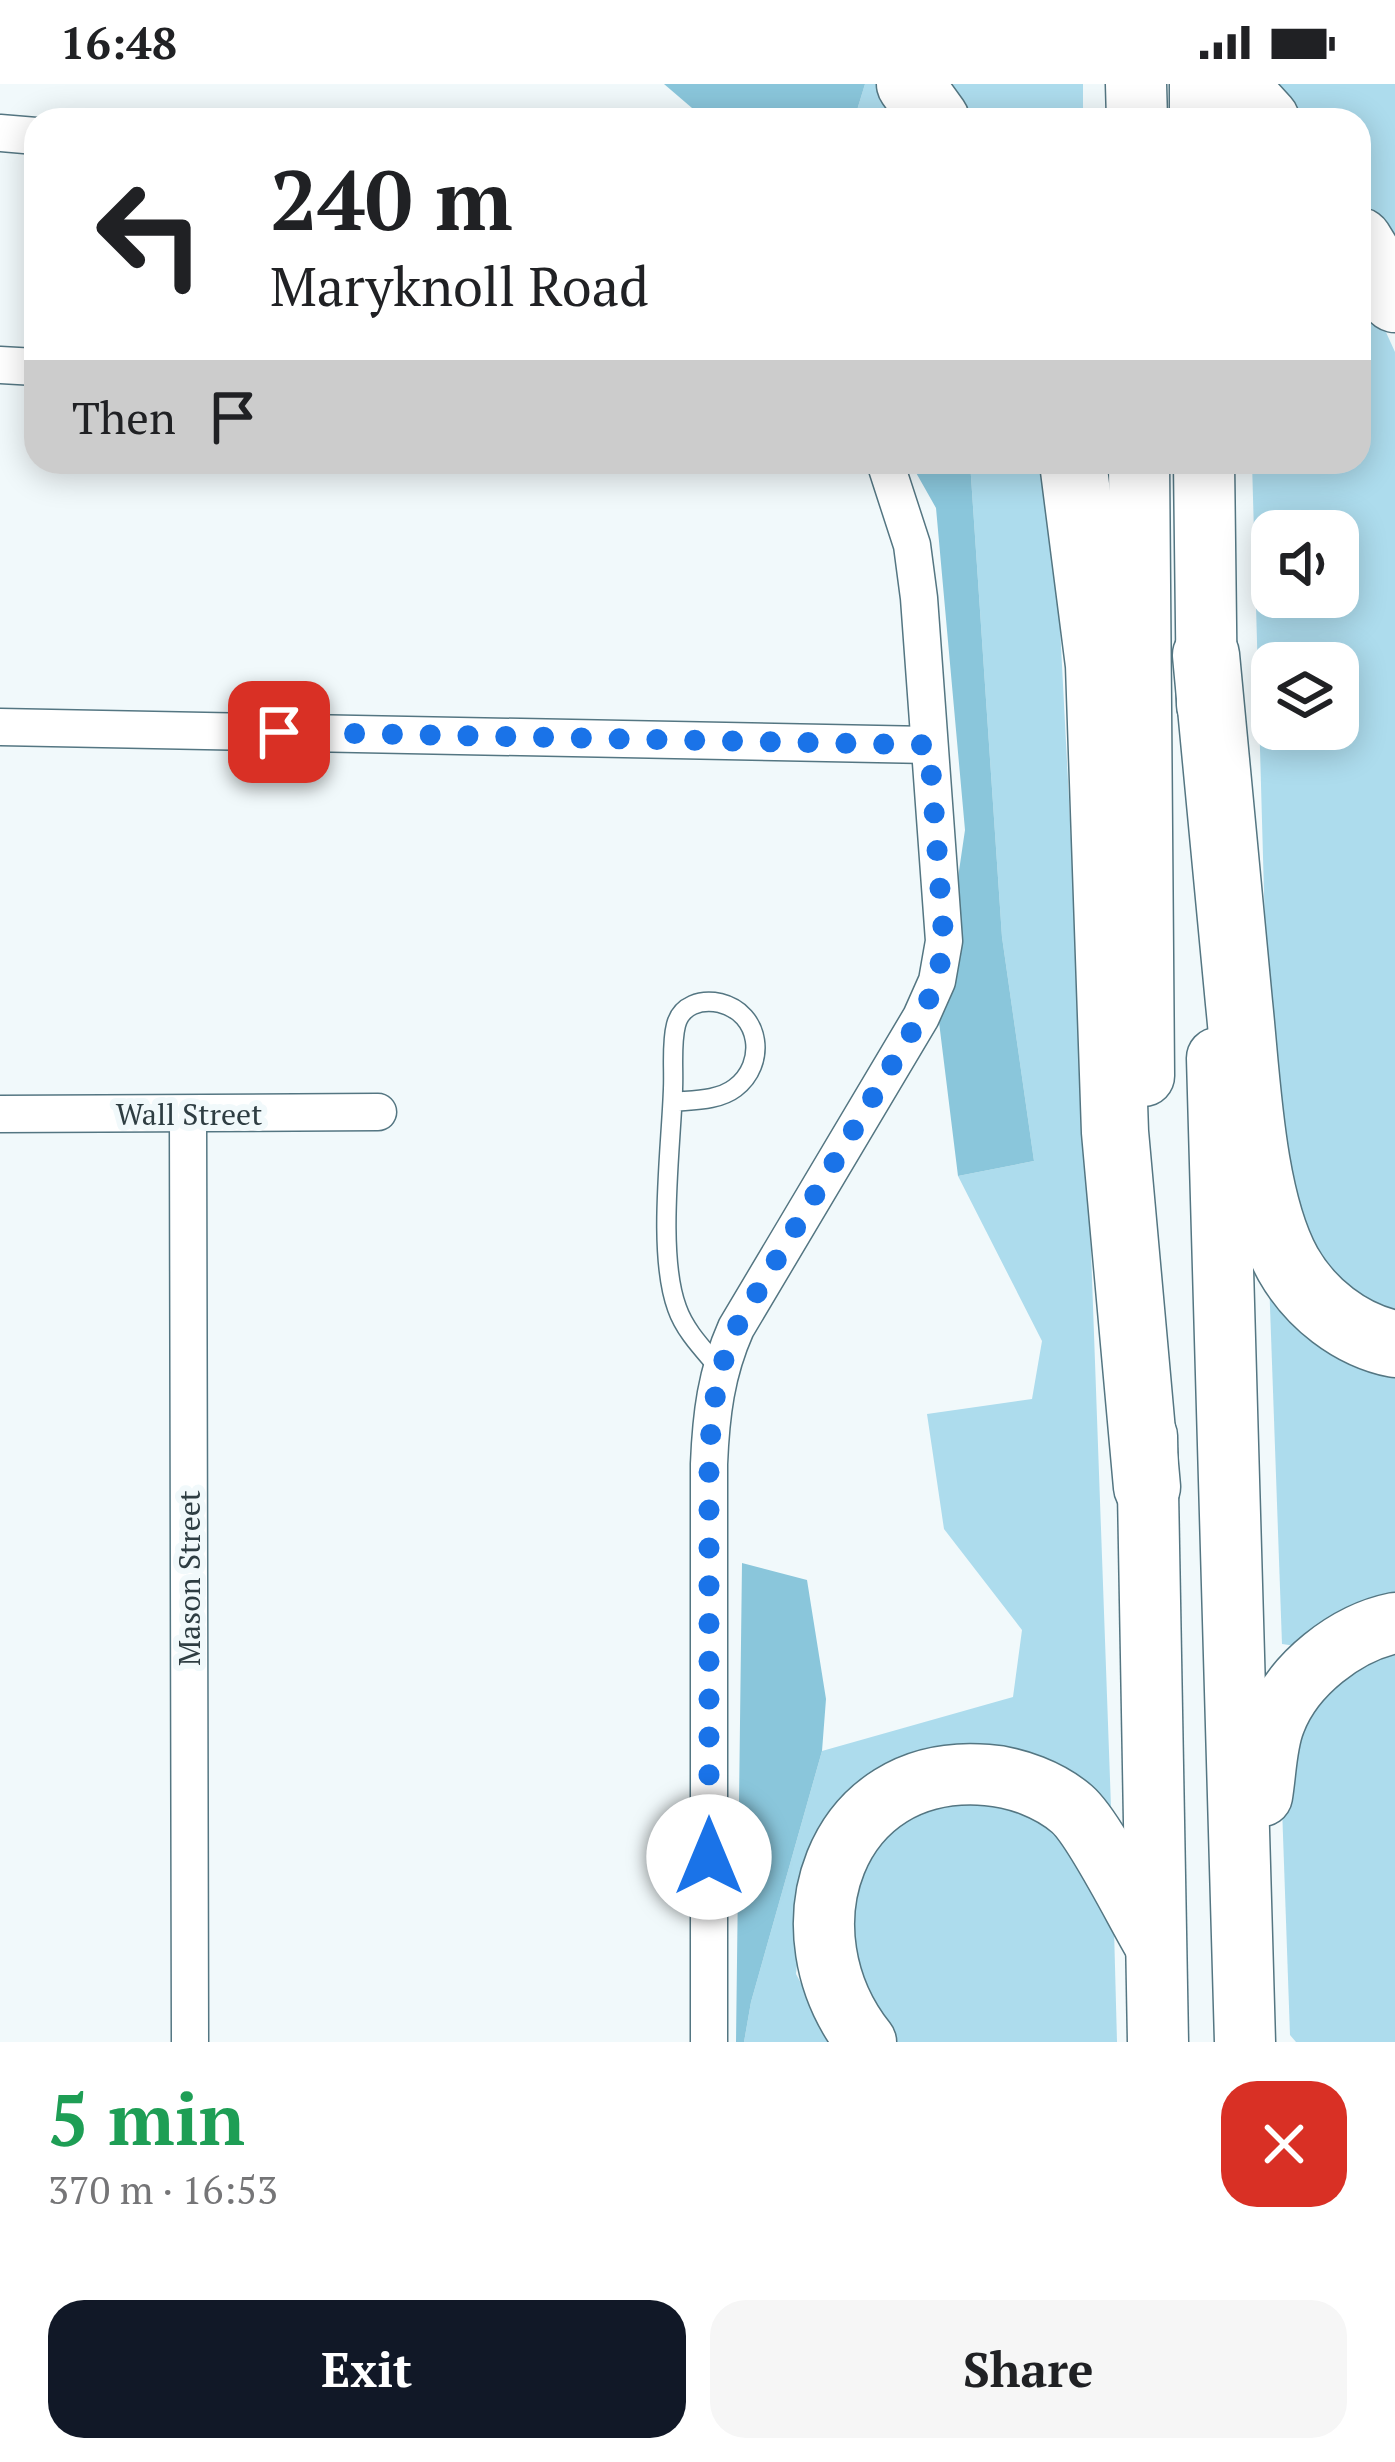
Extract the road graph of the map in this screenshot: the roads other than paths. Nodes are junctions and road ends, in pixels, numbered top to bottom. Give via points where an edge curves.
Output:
1 (1233, 84) edge
2 (1256, 108) edge
3 (1371, 260) edge
4 (1395, 298) edge
5 (889, 474) edge
6 (1075, 474) edge
7 (1139, 474) edge
8 (1204, 474) edge
9 (1206, 655) junction
10 (0, 727) edge
11 (929, 745) junction
12 (673, 1102) junction
13 (377, 1112) dead end
14 (0, 1114) edge
15 (188, 1114) junction
16 (1395, 1344) edge
17 (719, 1368) junction
18 (1147, 1487) junction
19 (1395, 1623) edge
20 (1242, 1909) junction
21 (1158, 1950) junction
22 (190, 2042) edge
23 (709, 2042) edge
24 (866, 2042) edge
25 (1158, 2042) edge
26 (1245, 2042) edge

1 - 2 highway
3 - 4 highway
5 - 11 street via 912,545
6 - 18 highway via 1099,665 1115,1132
7 - 18 highway
8 - 9 highway
9 - 16 highway via 1249,1104 1272,1222 1315,1300 1350,1327
9 - 20 highway
10 - 11 street
11 - 17 street via 944,941 937,981
12 - 12 lane via 676,1024 699,1002 727,1005 756,1038 753,1066 719,1096
12 - 17 lane via 670,1281 686,1328
13 - 15 street, Wall Street
14 - 15 street, Wall Street
15 - 22 street, Mason Street
17 - 23 street via 709,1464
18 - 21 highway
19 - 20 highway via 1372,1628 1302,1678 1275,1722
20 - 26 highway
21 - 24 highway via 1075,1810 1004,1776 929,1780 868,1815 838,1857 823,1901 828,1968
21 - 25 highway

